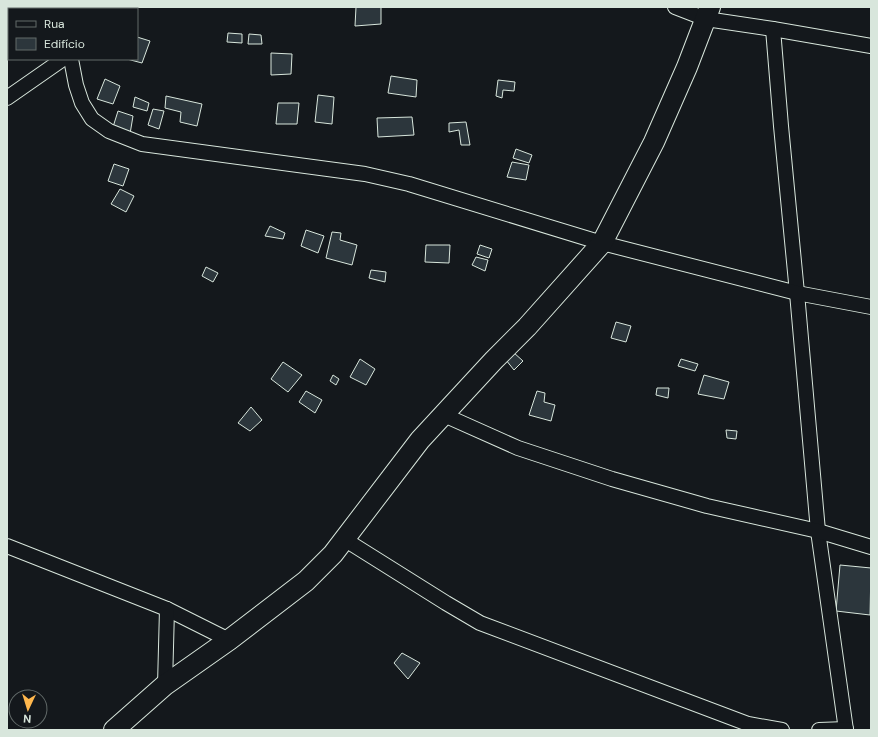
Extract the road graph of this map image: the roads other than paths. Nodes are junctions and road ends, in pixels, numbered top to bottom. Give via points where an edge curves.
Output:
1 (675, 7) edge
2 (708, 13) edge
3 (773, 29) junction
4 (871, 46) edge
5 (62, 60) edge
6 (71, 60) edge
7 (7, 98) edge
8 (602, 243) junction
9 (797, 293) junction
10 (871, 307) edge
11 (444, 415) junction
12 (818, 531) junction
13 (344, 539) junction
14 (7, 546) edge
15 (871, 547) edge
16 (167, 609) junction
17 (229, 640) junction
18 (165, 685) junction
19 (114, 730) edge
20 (782, 730) edge
21 (820, 730) edge
22 (846, 730) edge

1 - 2 street
2 - 3 street
2 - 8 street via 654,142
3 - 4 street
3 - 9 street
5 - 7 street
6 - 8 street via 82,103 92,119 109,131 142,144 365,174 409,184
8 - 9 street
8 - 11 street
9 - 10 street
9 - 12 street
11 - 12 street via 518,448 612,479 707,506
11 - 13 street via 420,440
12 - 15 street
12 - 22 street
13 - 17 street via 306,581
13 - 20 street via 480,623 748,724
14 - 16 street
16 - 17 street
16 - 18 street
17 - 18 street
18 - 19 street
21 - 22 street

